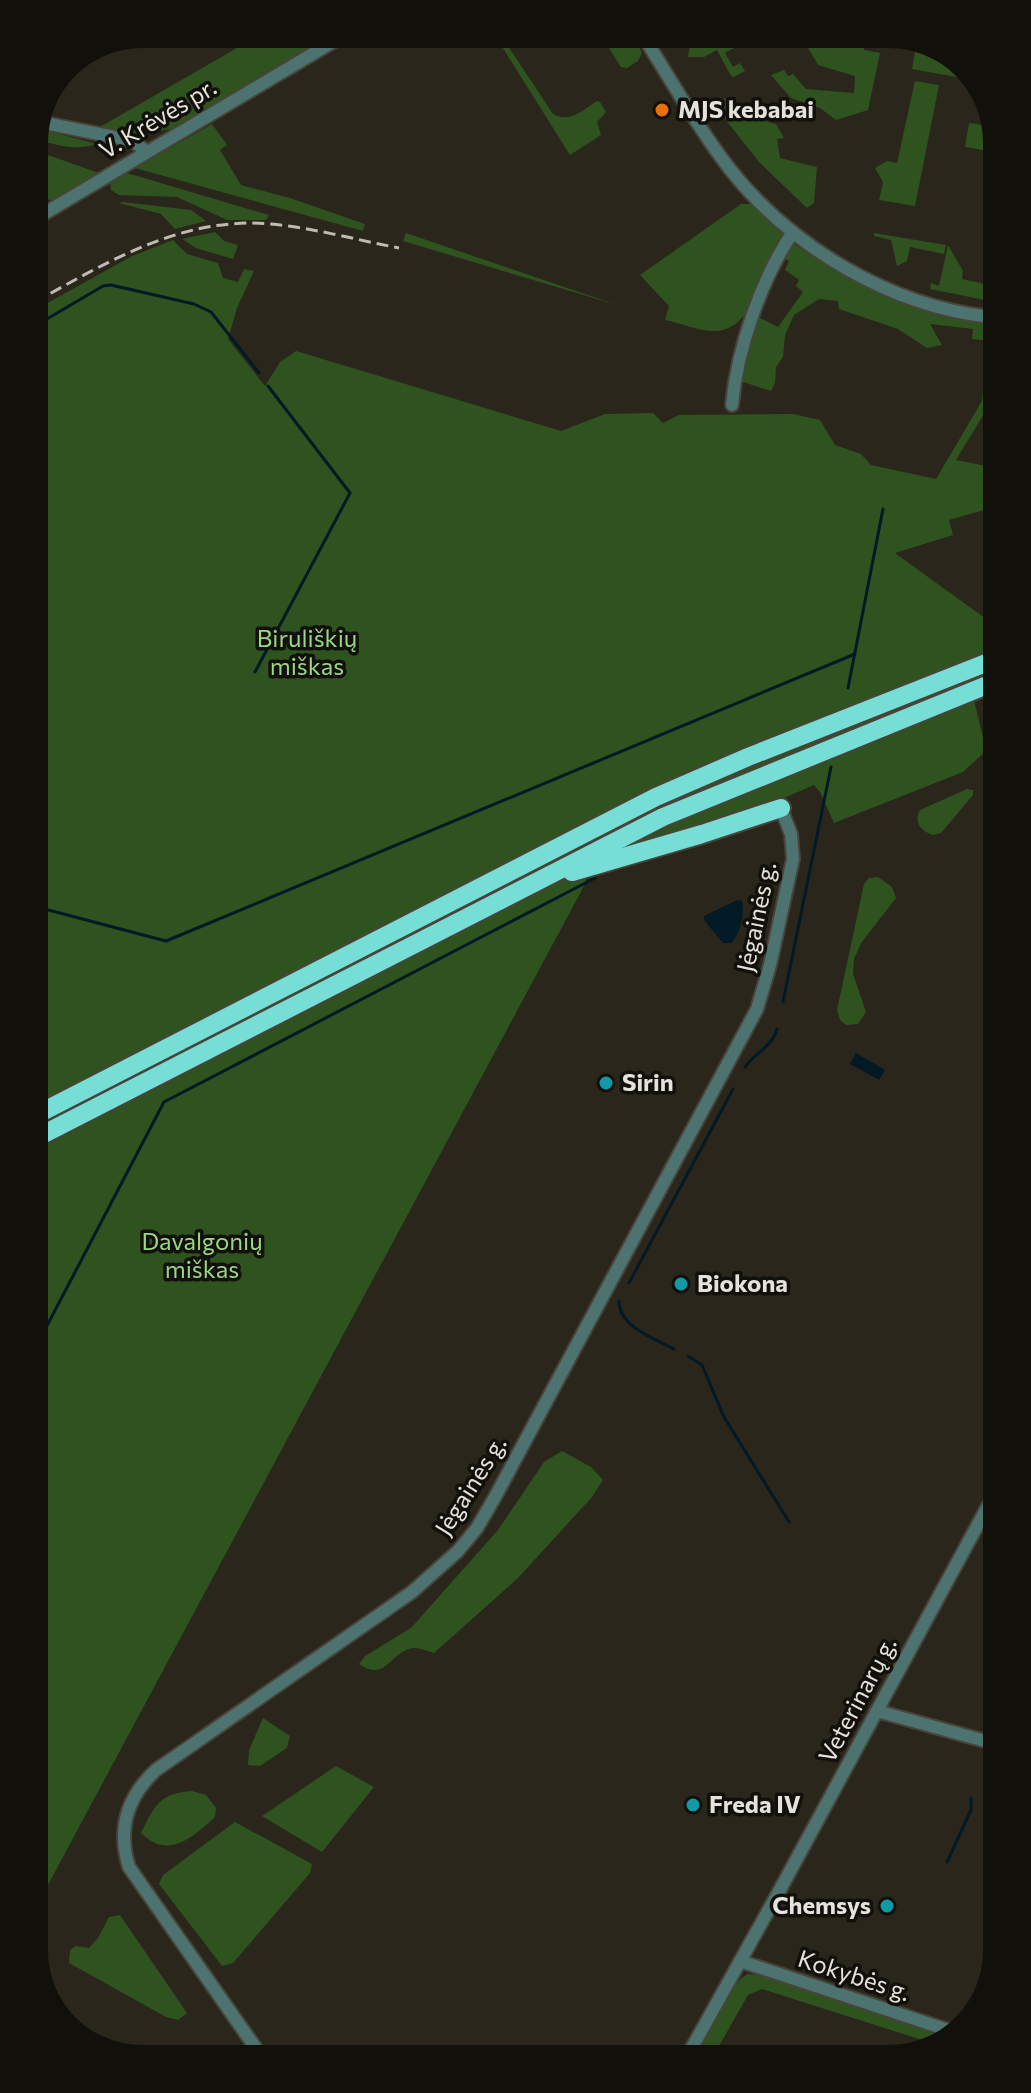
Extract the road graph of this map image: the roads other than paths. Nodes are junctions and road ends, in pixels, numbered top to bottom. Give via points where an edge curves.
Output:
1 (322, 48) edge
2 (651, 48) edge
3 (50, 124) edge
4 (146, 152) junction
5 (48, 211) edge
6 (793, 232) junction
7 (983, 316) edge
8 (732, 405) dead end
9 (983, 664) edge
10 (983, 687) edge
11 (781, 808) joint
12 (531, 884) junction
13 (48, 1109) edge
14 (48, 1132) edge
15 (983, 1515) edge
16 (877, 1711) junction
17 (983, 1740) edge
18 (740, 1961) junction
19 (942, 2028) edge
20 (256, 2045) edge
21 (693, 2045) edge

1 - 4 street, V. Krėvės pr.
2 - 6 street via 730,169
3 - 4 street via 134,141
4 - 5 street, V. Krėvės pr.
6 - 7 street via 881,286 924,304
6 - 8 street via 744,338
9 - 13 highway via 656,797
10 - 12 highway via 663,817
11 - 12 highway
11 - 20 street, Jėgainės g. via 793,859 757,1009 477,1528 412,1592 156,1770 129,1803 123,1836 129,1867
12 - 14 highway
15 - 16 street, Veterinarų g.
16 - 17 street
16 - 18 street, Veterinarų g.
18 - 19 street, Kokybės g.
18 - 21 street, Veterinarų g.

